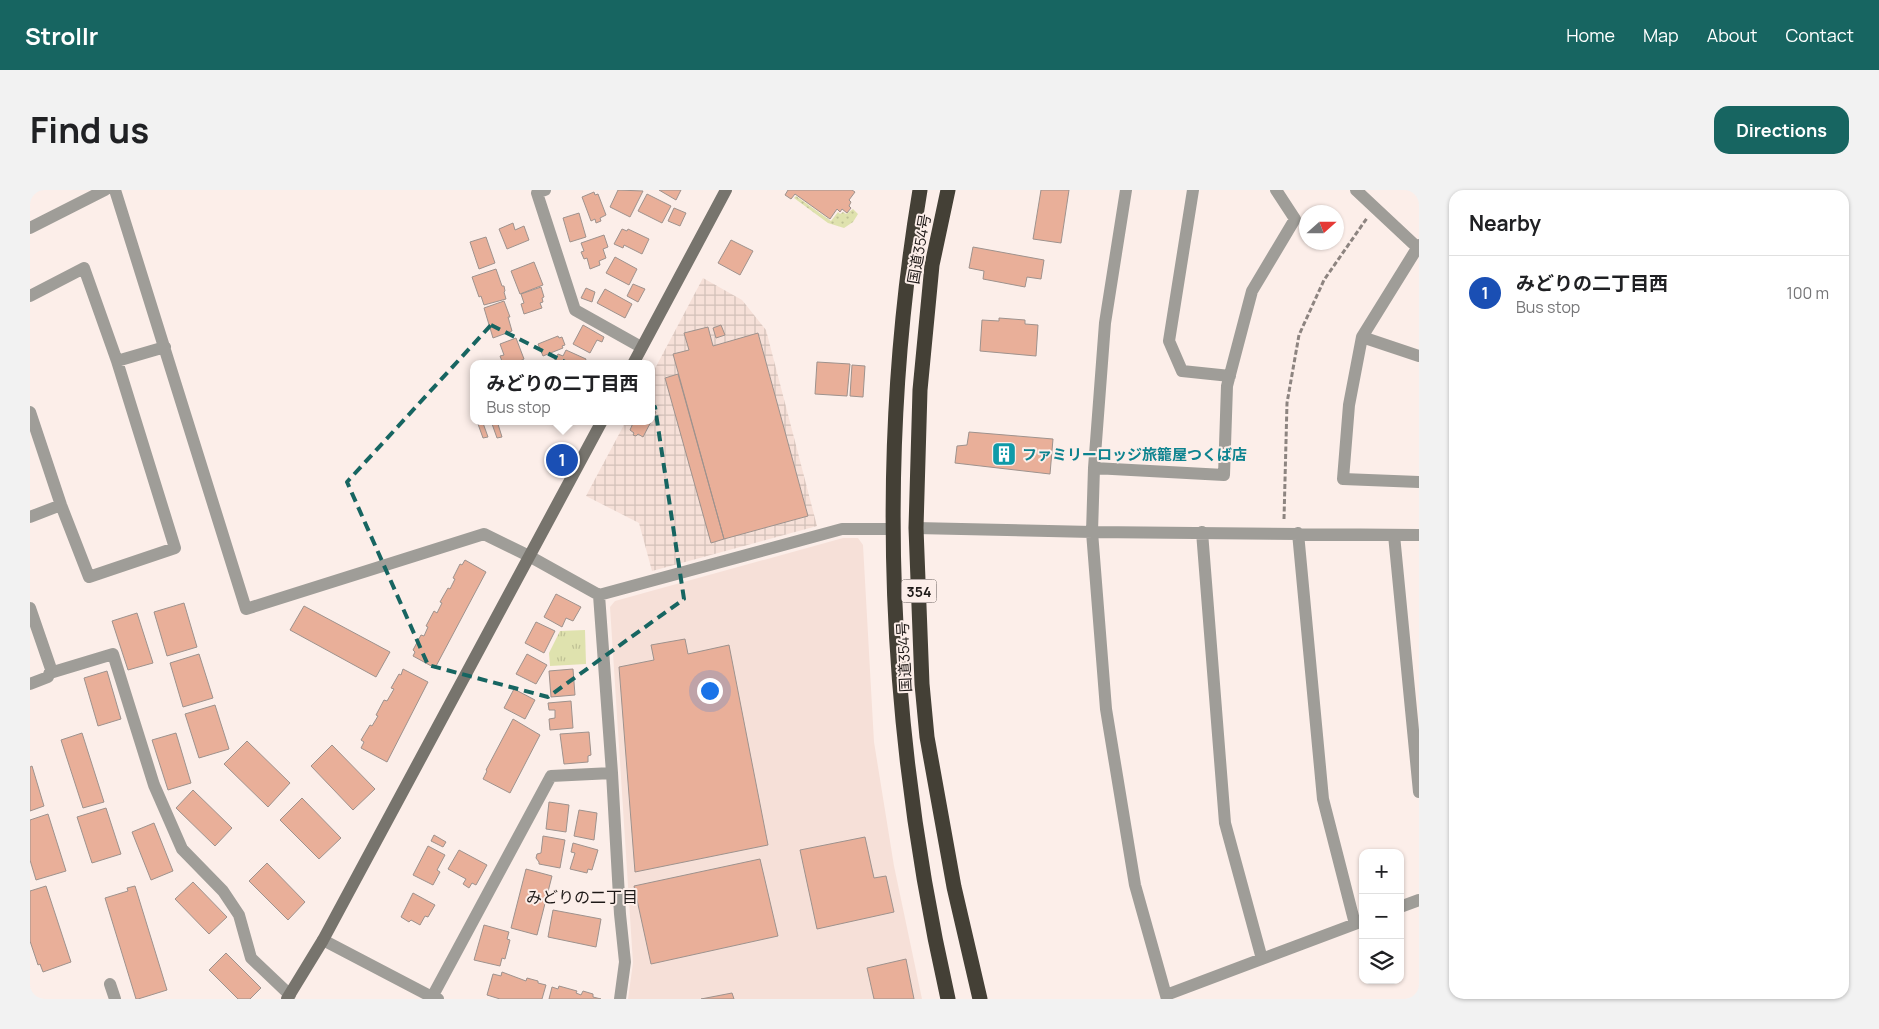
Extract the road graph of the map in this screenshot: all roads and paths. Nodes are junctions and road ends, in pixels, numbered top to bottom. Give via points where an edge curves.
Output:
1 (105, 190) edge
2 (116, 190) edge
3 (545, 190) edge
4 (726, 190) edge
5 (920, 190) edge
6 (948, 190) edge
7 (1126, 190) edge
8 (1193, 190) edge
9 (1276, 190) edge
10 (1356, 190) edge
11 (1374, 207) junction
12 (30, 228) edge
13 (1418, 248) edge
14 (30, 296) edge
15 (1362, 337) junction
16 (165, 347) junction
17 (642, 347) junction
18 (1419, 356) edge
19 (635, 360) edge
20 (117, 361) junction
21 (1230, 376) junction
22 (30, 412) edge
23 (600, 425) edge
24 (1094, 468) junction
25 (1419, 482) edge
26 (61, 505) junction
27 (30, 517) edge
28 (916, 528) junction
29 (892, 529) junction
30 (1092, 532) junction
31 (1202, 532) junction
32 (1284, 533) junction
33 (1298, 533) junction
34 (1394, 535) junction
35 (1419, 535) edge
36 (529, 556) junction
37 (599, 596) junction
38 (30, 608) edge
39 (50, 673) junction
40 (30, 684) edge
41 (612, 773) junction
42 (1419, 792) edge
43 (1419, 900) edge
44 (1404, 906) edge
45 (1359, 922) edge
46 (323, 940) junction
47 (1262, 959) junction
48 (110, 984) dead end
49 (289, 997) edge
50 (1167, 997) edge
51 (434, 998) edge
52 (115, 999) edge
53 (620, 999) edge
54 (948, 999) edge
55 (980, 999) edge

1 - 12 street
2 - 16 street
3 - 17 street via 536,193 575,310
4 - 17 street
5 - 29 highway, 国道354号 / 354 via 908,257 896,394
6 - 28 highway, 国道354号 / 354 via 932,265 920,390
7 - 24 street via 1105,323
8 - 21 street via 1169,341 1182,372
9 - 21 street via 1295,219 1252,291
10 - 11 street
11 - 13 street
11 - 32 path via 1324,280 1299,334 1287,403
13 - 15 street
14 - 20 street via 84,268
15 - 18 street
15 - 25 street via 1349,405 1343,479
16 - 20 street
16 - 36 street via 246,609 484,534
17 - 19 street
20 - 26 street via 174,548 89,577
21 - 24 street via 1224,475
22 - 26 street
23 - 36 street
24 - 30 street
26 - 27 street
28 - 30 street
28 - 55 highway, 国道354号 / 354 via 927,737 954,887
29 - 37 street via 842,529
29 - 54 highway, 国道354号 / 354 via 898,682 912,810
30 - 31 street
30 - 50 street via 1106,709 1135,885
31 - 32 street
31 - 47 street via 1225,823
32 - 33 street
33 - 34 street
33 - 45 street via 1324,799
34 - 35 street
34 - 42 street
36 - 37 street
36 - 46 street
37 - 41 street
38 - 39 street
39 - 40 street
39 - 49 street via 113,654 154,785 182,849 223,892 239,915 251,958
41 - 51 street via 551,776
41 - 53 street via 625,962
43 - 44 street
45 - 47 street
46 - 49 street
46 - 51 street
47 - 50 street
48 - 52 street

